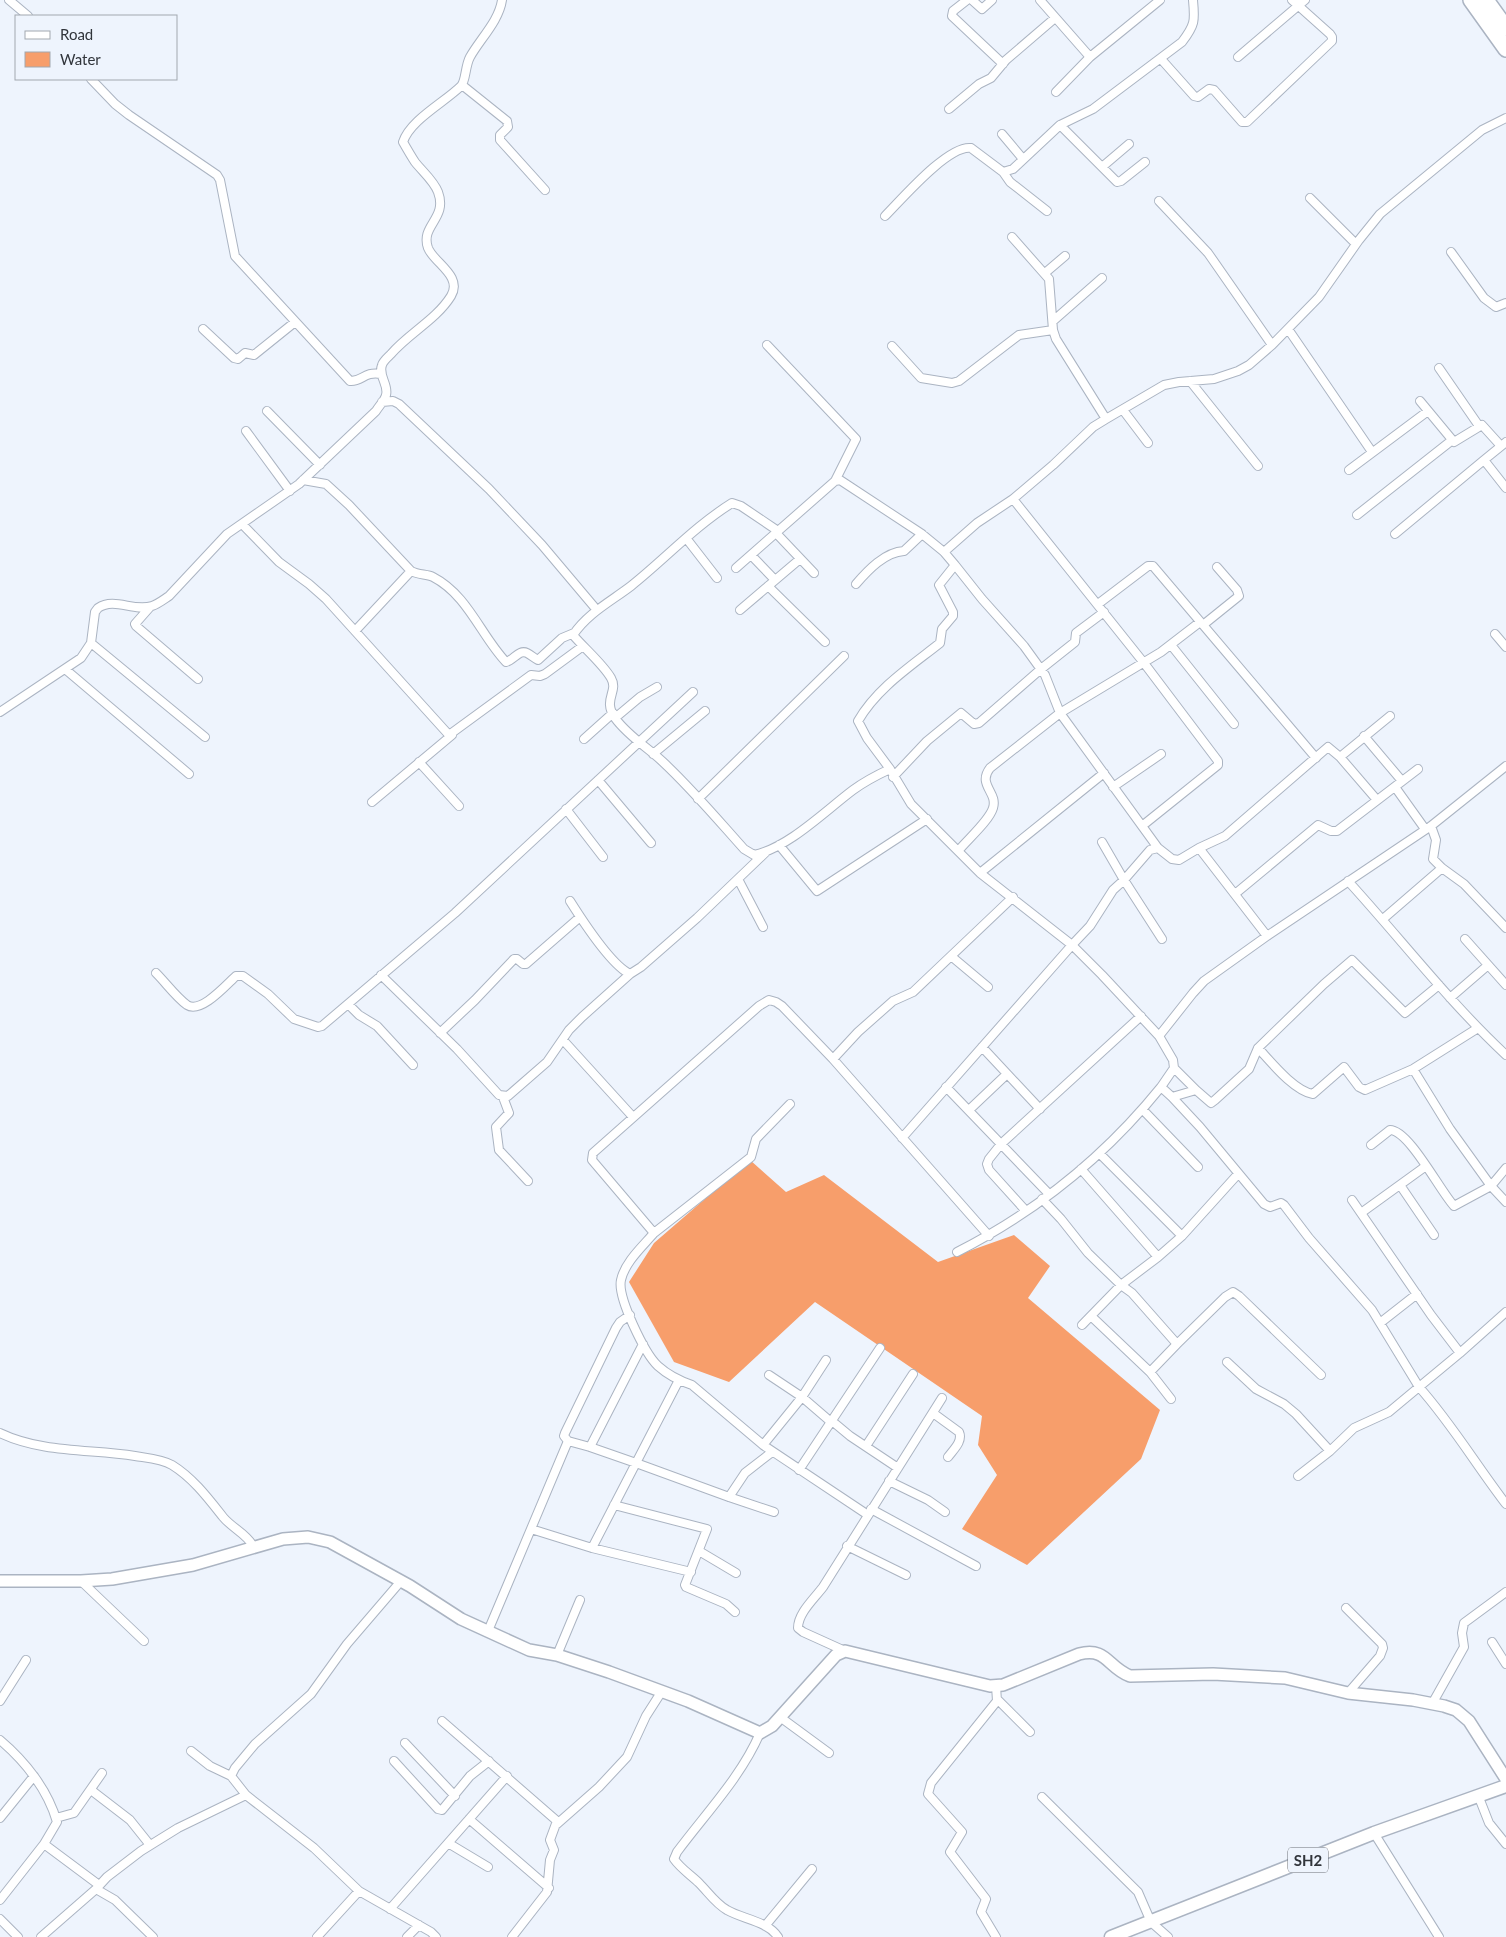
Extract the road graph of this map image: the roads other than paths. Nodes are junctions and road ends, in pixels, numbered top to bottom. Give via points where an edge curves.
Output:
1 (9, 0) edge
2 (502, 0) edge
3 (967, 0) edge
4 (972, 0) edge
5 (992, 0) edge
6 (1040, 0) edge
7 (1160, 0) edge
8 (1193, 0) edge
9 (1306, 0) edge
10 (1470, 0) edge
11 (1486, 0) edge
12 (1295, 3) edge
13 (27, 15) edge
14 (1055, 18) junction
15 (1506, 28) edge
16 (1506, 48) edge
17 (1090, 57) junction
18 (1238, 57) dead end
19 (1161, 58) junction
20 (1003, 64) junction
21 (92, 80) edge
22 (462, 85) junction
23 (1056, 92) dead end
24 (949, 109) dead end
25 (1506, 118) edge
26 (1060, 125) junction
27 (1002, 134) dead end
28 (1129, 144) dead end
29 (1023, 159) junction
30 (1145, 162) dead end
31 (1102, 167) junction
32 (1003, 172) junction
33 (545, 190) dead end
34 (1310, 198) dead end
35 (1159, 201) dead end
36 (1047, 211) dead end
37 (885, 216) dead end
38 (1012, 238) dead end
39 (1356, 244) junction
40 (1451, 252) dead end
41 (1065, 256) dead end
42 (1045, 273) junction
43 (1102, 278) dead end
44 (1506, 303) edge
45 (295, 322) junction
46 (1053, 326) junction
47 (203, 329) dead end
48 (1288, 329) junction
49 (767, 345) dead end
50 (1272, 345) junction
51 (892, 346) dead end
52 (1439, 368) dead end
53 (381, 374) junction
54 (1190, 381) junction
55 (1420, 401) dead end
56 (382, 402) junction
57 (1123, 410) junction
58 (267, 411) dead end
59 (1428, 411) junction
60 (1106, 419) junction
61 (1479, 426) junction
62 (246, 431) dead end
63 (1451, 441) junction
64 (1148, 443) dead end
65 (1503, 444) edge
66 (1372, 452) junction
67 (1484, 460) junction
68 (320, 465) junction
69 (1258, 466) dead end
70 (1349, 470) dead end
71 (303, 480) junction
72 (835, 481) junction
73 (1506, 488) edge
74 (290, 491) junction
75 (1013, 499) junction
76 (1357, 515) dead end
77 (242, 524) junction
78 (777, 532) junction
79 (922, 534) junction
80 (1396, 534) dead end
81 (686, 538) junction
82 (944, 552) junction
83 (751, 555) junction
84 (800, 559) junction
85 (955, 565) junction
86 (1217, 567) dead end
87 (736, 568) dead end
88 (411, 572) junction
89 (814, 573) dead end
90 (718, 578) dead end
91 (775, 580) junction
92 (856, 584) dead end
93 (768, 586) junction
94 (1098, 604) junction
95 (150, 607) junction
96 (596, 609) junction
97 (740, 610) dead end
98 (1104, 612) junction
99 (1201, 623) junction
100 (355, 631) junction
101 (574, 633) junction
102 (1495, 634) dead end
103 (825, 642) dead end
104 (91, 643) junction
105 (1171, 645) junction
106 (583, 646) junction
107 (1506, 647) edge
108 (844, 656) dead end
109 (1144, 663) junction
110 (65, 669) junction
111 (1041, 669) junction
112 (198, 679) dead end
113 (657, 687) dead end
114 (693, 692) dead end
115 (705, 711) dead end
116 (0, 712) edge
117 (1060, 713) junction
118 (614, 715) junction
119 (1390, 716) dead end
120 (1234, 724) dead end
121 (452, 734) junction
122 (1364, 736) junction
123 (205, 737) dead end
124 (584, 739) dead end
125 (638, 742) junction
126 (653, 754) junction
127 (1161, 754) dead end
128 (1340, 757) junction
129 (1316, 758) junction
130 (419, 762) junction
131 (1506, 766) edge
132 (1418, 769) dead end
133 (891, 773) junction
134 (1104, 773) junction
135 (189, 774) dead end
136 (598, 780) junction
137 (1402, 781) junction
138 (1113, 787) junction
139 (1395, 787) junction
140 (698, 799) junction
141 (1377, 800) junction
142 (372, 802) dead end
143 (459, 806) dead end
144 (566, 809) junction
145 (927, 819) junction
146 (1142, 826) junction
147 (1428, 827) junction
148 (1102, 842) dead end
149 (651, 843) dead end
150 (779, 845) junction
151 (1158, 848) junction
152 (1199, 848) junction
153 (958, 850) junction
154 (765, 853) junction
155 (603, 856) dead end
156 (1442, 868) junction
157 (980, 872) junction
158 (738, 879) junction
159 (1124, 880) junction
160 (1348, 881) junction
161 (1235, 894) junction
162 (1013, 897) junction
163 (570, 901) dead end
164 (580, 917) junction
165 (1382, 919) junction
166 (763, 927) dead end
167 (1506, 928) edge
168 (1267, 936) junction
169 (1162, 939) dead end
170 (1465, 939) dead end
171 (1072, 945) junction
172 (950, 956) junction
173 (1487, 966) junction
174 (156, 972) dead end
175 (630, 974) junction
176 (381, 975) junction
177 (1439, 985) junction
178 (1506, 986) edge
179 (988, 987) dead end
180 (1450, 998) junction
181 (348, 1004) junction
182 (1141, 1016) junction
183 (1478, 1028) junction
184 (440, 1033) junction
185 (1159, 1036) junction
186 (562, 1040) junction
187 (982, 1047) junction
188 (1258, 1048) junction
189 (1506, 1055) edge
190 (833, 1059) junction
191 (413, 1065) dead end
192 (1174, 1068) junction
193 (1413, 1069) junction
194 (1007, 1074) junction
195 (1162, 1086) junction
196 (946, 1087) junction
197 (1196, 1090) junction
198 (503, 1097) junction
199 (1172, 1097) junction
200 (790, 1104) dead end
201 (1040, 1109) junction
202 (968, 1110) junction
203 (1143, 1110) junction
204 (633, 1117) junction
205 (902, 1138) junction
206 (1001, 1144) junction
207 (1371, 1145) dead end
208 (1100, 1154) junction
209 (1426, 1166) junction
210 (1198, 1167) dead end
211 (1506, 1168) edge
212 (1081, 1169) junction
213 (1238, 1174) junction
214 (528, 1181) dead end
215 (1400, 1185) junction
216 (1491, 1186) junction
217 (1046, 1197) junction
218 (1352, 1200) dead end
219 (1506, 1202) edge
220 (1026, 1211) junction
221 (1361, 1213) junction
222 (654, 1233) junction
223 (1434, 1235) dead end
224 (989, 1236) junction
225 (1182, 1236) junction
226 (957, 1252) dead end
227 (1158, 1257) junction
228 (1121, 1285) junction
229 (1417, 1294) junction
230 (1506, 1312) edge
231 (630, 1315) junction
232 (1092, 1316) junction
233 (1380, 1323) junction
234 (1082, 1325) dead end
235 (643, 1344) junction
236 (1177, 1344) junction
237 (880, 1348) dead end
238 (1460, 1353) junction
239 (826, 1360) dead end
240 (1227, 1362) dead end
241 (1150, 1372) junction
242 (913, 1374) dead end
243 (769, 1375) dead end
244 (1321, 1375) dead end
245 (679, 1380) junction
246 (1419, 1387) junction
247 (802, 1397) junction
248 (942, 1398) dead end
249 (1171, 1399) dead end
250 (932, 1413) junction
251 (832, 1422) junction
252 (0, 1433) edge
253 (568, 1441) junction
254 (590, 1446) junction
255 (763, 1446) junction
256 (866, 1446) junction
257 (1330, 1451) junction
258 (772, 1452) junction
259 (948, 1456) dead end
260 (636, 1463) junction
261 (898, 1468) junction
262 (799, 1470) junction
263 (1298, 1476) dead end
264 (889, 1481) junction
265 (729, 1497) junction
266 (1506, 1504) edge
267 (614, 1505) junction
268 (774, 1512) dead end
269 (870, 1512) junction
270 (945, 1512) dead end
271 (531, 1529) junction
272 (253, 1546) junction
273 (847, 1546) junction
274 (592, 1548) junction
275 (699, 1552) junction
276 (976, 1566) dead end
277 (691, 1572) junction
278 (736, 1572) dead end
279 (906, 1575) dead end
280 (0, 1581) edge
281 (81, 1581) junction
282 (401, 1581) junction
283 (1506, 1592) edge
284 (580, 1600) dead end
285 (1346, 1608) dead end
286 (734, 1612) dead end
287 (488, 1631) junction
288 (144, 1641) dead end
289 (1492, 1642) dead end
290 (845, 1651) junction
291 (557, 1655) junction
292 (26, 1660) dead end
293 (1506, 1664) edge
294 (996, 1686) junction
295 (662, 1691) junction
296 (1348, 1693) junction
297 (997, 1699) junction
298 (0, 1701) edge
299 (1432, 1704) junction
300 (780, 1717) junction
301 (442, 1721) dead end
302 (1030, 1732) dead end
303 (760, 1733) junction
304 (0, 1740) edge
305 (405, 1744) dead end
306 (191, 1751) dead end
307 (828, 1753) dead end
308 (489, 1760) junction
309 (394, 1761) dead end
310 (102, 1773) dead end
311 (34, 1776) junction
312 (231, 1776) junction
313 (507, 1776) junction
314 (1506, 1779) edge
315 (1506, 1786) edge
316 (90, 1790) junction
317 (246, 1795) junction
318 (1478, 1795) junction
319 (455, 1796) junction
320 (1042, 1797) dead end
321 (0, 1818) edge
322 (56, 1818) junction
323 (469, 1819) junction
324 (557, 1824) junction
325 (1374, 1833) junction
326 (448, 1843) junction
327 (44, 1844) junction
328 (1506, 1844) edge
329 (150, 1845) junction
330 (488, 1867) dead end
331 (812, 1869) dead end
332 (98, 1887) junction
333 (549, 1888) junction
334 (359, 1890) junction
335 (1, 1896) edge
336 (390, 1909) junction
337 (0, 1919) edge
338 (1151, 1922) junction
339 (419, 1925) junction
340 (765, 1926) junction
341 (18, 1937) edge
342 (41, 1937) edge
343 (153, 1937) edge
344 (317, 1937) edge
345 (407, 1937) edge
346 (436, 1937) edge
347 (512, 1937) edge
348 (778, 1937) edge
349 (996, 1937) edge
350 (1111, 1937) edge
351 (1168, 1937) edge
352 (1440, 1937) edge

1 - 13 street
2 - 22 street via 495,20 468,60
3 - 20 street via 953,11 952,16
4 - 5 street via 982,9
6 - 14 street
7 - 17 street
8 - 19 street via 1193,28 1182,42
9 - 12 street
10 - 16 highway
11 - 15 highway
12 - 18 street
12 - 19 street via 1330,34 1332,41 1247,122 1242,122 1214,90 1194,96
14 - 17 street
14 - 20 street
17 - 23 street
19 - 26 street via 1093,110
20 - 24 street via 991,78
21 - 45 street via 129,115 217,175 235,256
22 - 33 street via 507,122 508,127 500,135 500,140
22 - 53 street via 411,128 403,142 438,190 441,209 426,233 426,240 428,250 451,276 452,294 428,321 400,343 382,365
25 - 39 street via 1482,130 1380,214
26 - 29 street
26 - 31 street
27 - 29 street
28 - 31 street
29 - 32 street via 1013,169
30 - 31 street via 1119,182
32 - 36 street via 1010,182
32 - 37 street via 971,148 964,147 946,156
34 - 39 street
35 - 50 street via 1208,253
38 - 42 street
39 - 48 street via 1319,297
40 - 44 street via 1484,298 1496,306
41 - 42 street
42 - 46 street via 1051,285
43 - 46 street
45 - 47 street via 254,355 245,353 238,359
45 - 53 street via 350,381 371,372
46 - 51 street via 1019,335 952,383 921,378
46 - 60 street via 1056,339
48 - 50 street
48 - 66 street
49 - 72 street via 856,440
50 - 54 street via 1238,371 1214,380
52 - 61 street
53 - 56 street via 386,390
54 - 57 street via 1164,385
54 - 69 street
55 - 59 street
56 - 68 street
56 - 96 street via 399,404 489,489
57 - 60 street
57 - 64 street
58 - 68 street
59 - 63 street
59 - 66 street
60 - 75 street
61 - 63 street via 1457,442
61 - 65 street via 1486,427
62 - 74 street
63 - 76 street
65 - 67 street
66 - 70 street
67 - 73 street
67 - 80 street
68 - 71 street
71 - 74 street
71 - 88 street via 326,484
72 - 78 street
72 - 79 street via 844,481
74 - 77 street
75 - 82 street via 977,523
75 - 94 street
77 - 95 street via 227,534 169,596
77 - 100 street via 279,562 326,599
78 - 81 street via 741,506 732,504 714,514
78 - 83 street
78 - 84 street
79 - 82 street
79 - 92 street via 904,551 884,557
81 - 90 street
81 - 96 street via 630,587
82 - 85 street
83 - 87 street
83 - 91 street
84 - 89 street
84 - 91 street
85 - 111 street
85 - 133 street via 940,584 953,612 942,629 940,643 906,669 867,706 858,721
86 - 99 street via 1239,596
88 - 100 street
88 - 101 street via 432,576 450,589 474,616 506,662 526,652 538,660 562,638
91 - 93 street
93 - 97 street
93 - 103 street
94 - 98 street
94 - 99 street via 1148,566 1153,566
95 - 104 street via 111,603 101,606 95,612
95 - 112 street via 136,626
96 - 101 street
98 - 109 street
98 - 111 street via 1076,633 1075,642
99 - 105 street
99 - 129 street
100 - 121 street via 446,734
101 - 106 street
102 - 107 street
104 - 110 street via 81,658
104 - 123 street
105 - 109 street
105 - 120 street
106 - 118 street via 611,679 614,690 609,699
106 - 121 street via 546,674 531,675
108 - 140 street
109 - 117 street
109 - 146 street via 1219,762
110 - 116 street
110 - 135 street
111 - 117 street
111 - 133 street via 979,723 974,724 961,713
113 - 118 street
114 - 125 street
115 - 126 street
117 - 134 street
117 - 153 street via 1009,751 986,773 985,780 994,807
118 - 124 street
118 - 125 street
119 - 122 street
121 - 130 street
122 - 128 street
122 - 137 street
125 - 126 street
125 - 136 street
126 - 140 street
127 - 138 street
128 - 129 street via 1328,747
128 - 141 street
129 - 152 street via 1225,836
130 - 142 street
130 - 143 street
131 - 147 street
132 - 137 street
133 - 145 street via 912,804
133 - 150 street via 854,789
134 - 138 street
134 - 157 street
136 - 144 street
136 - 149 street
137 - 139 street
138 - 146 street
139 - 141 street
139 - 147 street
140 - 154 street via 744,849 754,855
141 - 161 street via 1334,832 1318,826
144 - 155 street
144 - 176 street via 455,913
145 - 150 street via 817,891
145 - 153 street
146 - 151 street
147 - 156 street via 1436,840 1433,859
147 - 160 street
148 - 159 street
150 - 154 street
151 - 152 street via 1179,860
151 - 159 street via 1150,850
152 - 161 street
153 - 157 street
154 - 158 street
156 - 165 street
156 - 167 street via 1464,884
157 - 162 street
158 - 166 street
158 - 175 street
159 - 169 street
159 - 171 street
160 - 165 street
160 - 168 street
161 - 168 street
162 - 171 street
162 - 172 street
163 - 164 street
164 - 175 street via 600,944
164 - 184 street via 526,964 514,959
165 - 177 street
168 - 185 street via 1198,988
170 - 173 street
171 - 182 street
171 - 187 street
172 - 179 street
172 - 190 street via 913,992 894,1000 879,1013
173 - 178 street
173 - 180 street
174 - 181 street via 186,1004 193,1007 203,1005 240,975 248,978 294,1019 318,1027
175 - 186 street via 582,1017
176 - 181 street
176 - 184 street
177 - 180 street
177 - 188 street via 1405,1014 1352,960
180 - 183 street
181 - 191 street via 374,1023
182 - 185 street
182 - 201 street
183 - 189 street
183 - 193 street
184 - 198 street
185 - 192 street
186 - 198 street via 547,1062
186 - 204 street
187 - 194 street
187 - 196 street
188 - 193 street via 1298,1088 1313,1094 1344,1067 1365,1090
188 - 197 street via 1249,1069 1211,1103
190 - 204 street via 782,1006 769,1000
190 - 205 street
192 - 195 street
192 - 197 street
193 - 216 street
194 - 201 street
194 - 202 street
195 - 199 street
195 - 203 street
196 - 202 street
196 - 205 street
197 - 199 street
198 - 214 street via 508,1113 495,1128 498,1147
199 - 213 street
200 - 222 street via 756,1139 751,1157
201 - 206 street
202 - 206 street
203 - 208 street
203 - 210 street
204 - 222 street via 593,1153 592,1160
205 - 224 street
206 - 217 street
206 - 220 street via 986,1164
207 - 209 street via 1393,1129
208 - 212 street
208 - 225 street
209 - 215 street
209 - 216 street via 1454,1206
211 - 216 street
212 - 217 street
212 - 227 street
213 - 225 street
213 - 233 street via 1267,1206 1284,1205
215 - 221 street
215 - 223 street
216 - 219 street
217 - 220 street
217 - 228 street via 1088,1253
218 - 221 street
220 - 224 street
221 - 229 street
222 - 231 street via 625,1268 621,1278 622,1296
224 - 226 street
225 - 227 street
227 - 228 street
228 - 232 street
228 - 236 street
229 - 233 street
229 - 238 street
230 - 238 street
231 - 235 street
231 - 253 street via 616,1328 565,1433
232 - 234 street
232 - 241 street
233 - 246 street
235 - 245 street via 658,1366
235 - 254 street
236 - 241 street
236 - 244 street via 1233,1292
237 - 251 street
238 - 246 street
239 - 247 street
240 - 257 street via 1256,1389 1296,1414
241 - 249 street
242 - 256 street
243 - 247 street
245 - 255 street via 692,1385
245 - 260 street
246 - 257 street via 1389,1412 1354,1428
246 - 266 street via 1455,1430 1475,1464
247 - 251 street
247 - 255 street
248 - 250 street
250 - 259 street via 960,1432 961,1439
250 - 261 street
251 - 256 street
251 - 262 street
252 - 272 street via 40,1447 116,1453 171,1464 202,1490 230,1525
253 - 254 street
253 - 271 street
254 - 260 street
255 - 258 street
256 - 261 street
257 - 263 street
258 - 262 street
258 - 265 street via 745,1473
260 - 265 street
260 - 267 street
261 - 264 street
262 - 269 street
264 - 269 street
264 - 270 street
265 - 268 street
267 - 274 street
267 - 275 street via 706,1528 708,1531
269 - 273 street
269 - 276 street
271 - 274 street
271 - 287 street
272 - 281 street via 193,1565 112,1580
272 - 282 street via 283,1538 308,1536 330,1542
273 - 279 street
273 - 290 street via 798,1622 798,1628 804,1632
274 - 277 street
275 - 277 street
275 - 278 street
277 - 286 street via 686,1587 726,1604
280 - 281 street
281 - 288 street
282 - 287 street via 461,1619
282 - 312 street via 347,1644 316,1689 255,1744
283 - 299 street via 1462,1626 1464,1647
284 - 291 street
285 - 296 street via 1383,1648 1380,1656
287 - 291 street via 530,1650
289 - 293 street
290 - 294 street
290 - 300 street via 836,1655
291 - 295 street
292 - 298 street
294 - 296 street via 1092,1652 1103,1655 1120,1672 1130,1676 1213,1674 1285,1678
294 - 297 street
295 - 303 street
295 - 324 street via 627,1757 608,1780
296 - 299 street
297 - 302 street
297 - 349 street via 928,1791 962,1832 950,1852 986,1899 981,1912
299 - 314 street via 1456,1710 1469,1721
300 - 303 street
300 - 307 street
301 - 308 street
303 - 340 street via 726,1789 674,1859 728,1911
304 - 311 street
305 - 319 street
306 - 312 street via 210,1766
308 - 313 street
308 - 319 street via 470,1776
309 - 319 street via 440,1810
310 - 316 street
311 - 321 street
311 - 322 street
312 - 317 street
313 - 323 street
313 - 324 street via 556,1819
315 - 318 main road, SH2
316 - 322 street via 74,1813
316 - 329 street via 130,1820
317 - 329 street
317 - 334 street via 314,1848
318 - 325 main road, SH2
318 - 328 street via 1489,1823
320 - 338 street via 1138,1892
322 - 327 street via 54,1829
323 - 326 street
323 - 333 street
324 - 333 street via 550,1840 554,1850 550,1860
325 - 338 main road, SH2
325 - 352 street
326 - 330 street
326 - 336 street
327 - 332 street
327 - 335 street
329 - 332 street
331 - 340 street
332 - 342 street
332 - 343 street
333 - 347 street
334 - 336 street
334 - 344 street
336 - 339 street
337 - 341 street
338 - 350 main road, SH2
338 - 351 street
339 - 345 street
339 - 346 street
340 - 348 street

